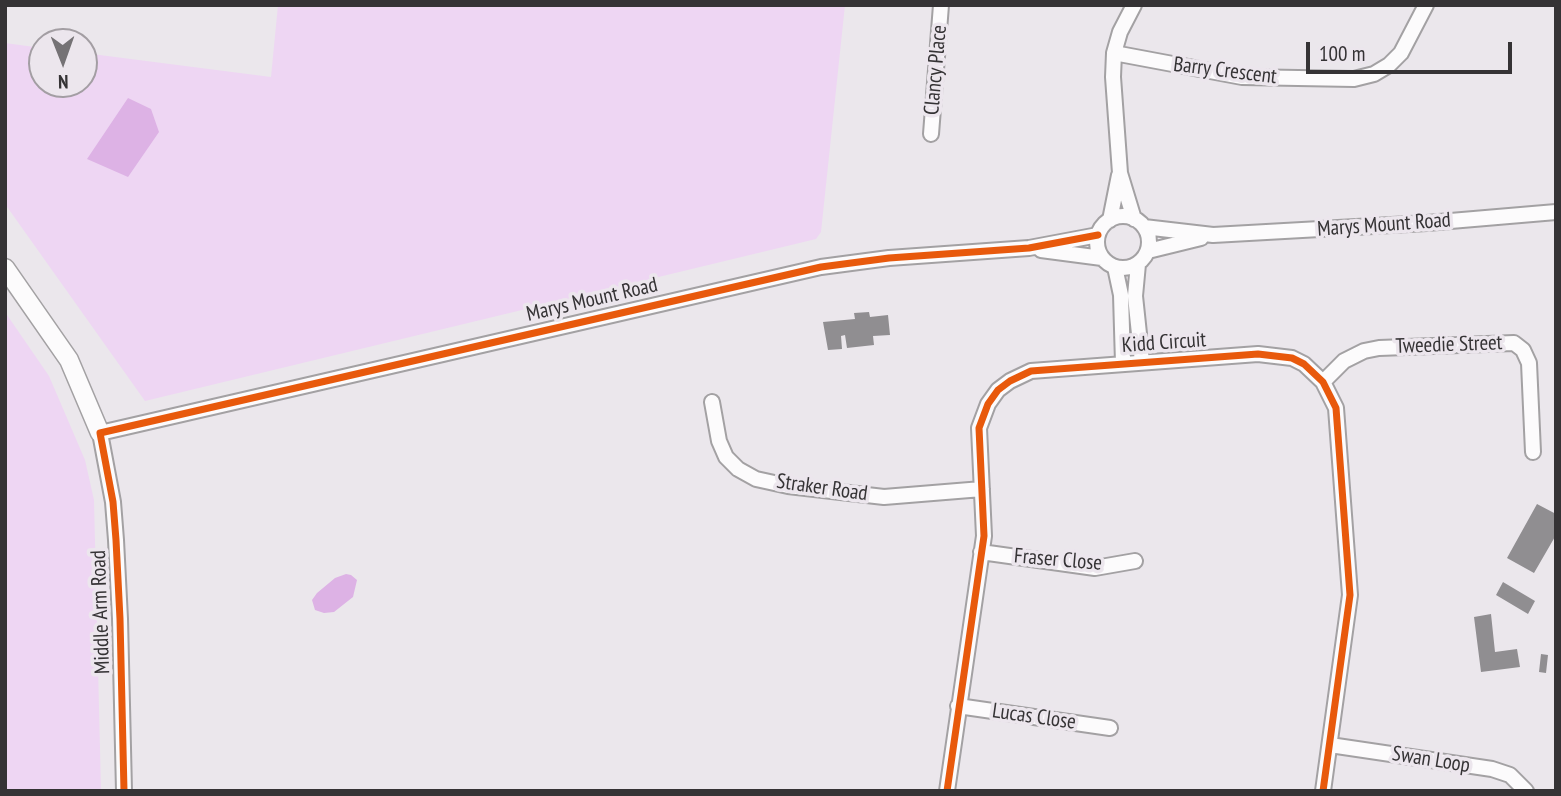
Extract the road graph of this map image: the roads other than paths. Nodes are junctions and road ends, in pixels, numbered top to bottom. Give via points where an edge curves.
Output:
1 (942, 5) edge
2 (1134, 5) edge
3 (1426, 5) edge
4 (1114, 53) junction
5 (931, 134) dead end
6 (1120, 173) junction
7 (1556, 212) edge
8 (1110, 220) junction
9 (1139, 223) junction
10 (1098, 235) junction
11 (1213, 235) junction
12 (1029, 248) junction
13 (1147, 251) junction
14 (1108, 262) junction
15 (1138, 264) junction
16 (5, 268) edge
17 (1142, 362) junction
18 (1123, 363) junction
19 (1323, 382) junction
20 (712, 402) dead end
21 (100, 433) junction
22 (1533, 452) dead end
23 (982, 489) junction
24 (982, 552) junction
25 (1135, 561) dead end
26 (958, 706) junction
27 (1110, 727) dead end
28 (1330, 746) junction
29 (124, 791) edge
30 (947, 791) edge
31 (1323, 791) edge
32 (1526, 791) edge

1 - 5 street, Clancy Place
2 - 4 street
3 - 4 street, Barry Crescent via 1401,53 1374,74 1354,79 1242,77
4 - 6 street
6 - 8 street
6 - 9 street
7 - 11 street, Marys Mount Road
8 - 9 street via 1126,216
8 - 10 street
9 - 11 street, Marys Mount Road
9 - 13 street via 1149,243
10 - 12 street, Marys Mount Road
10 - 14 street via 1098,251
11 - 13 street, Marys Mount Road
12 - 14 street, Marys Mount Road
12 - 21 street, Marys Mount Road via 821,267
13 - 15 street
14 - 15 street
14 - 18 street via 1121,295
15 - 17 street via 1135,296
16 - 21 main road, Middle Arm Road via 69,360
17 - 18 street, Kidd Circuit
17 - 19 street, Kidd Circuit via 1276,354 1304,364
18 - 23 street, Kidd Circuit via 1031,371 998,390 979,428
19 - 22 street, Tweedie Street via 1353,356 1379,348 1514,343 1529,363
19 - 28 street, Kidd Circuit via 1336,408 1350,595
20 - 23 street, Straker Road via 726,457 756,479 884,496
21 - 29 street, Middle Arm Road via 116,540
23 - 24 street, Kidd Circuit
24 - 25 street, Fraser Close via 1095,568
24 - 26 street, Kidd Circuit
26 - 27 street, Lucas Close
26 - 30 street, Kidd Circuit
28 - 31 street, Kidd Circuit
28 - 32 street, Swan Loop via 1492,769 1510,775

